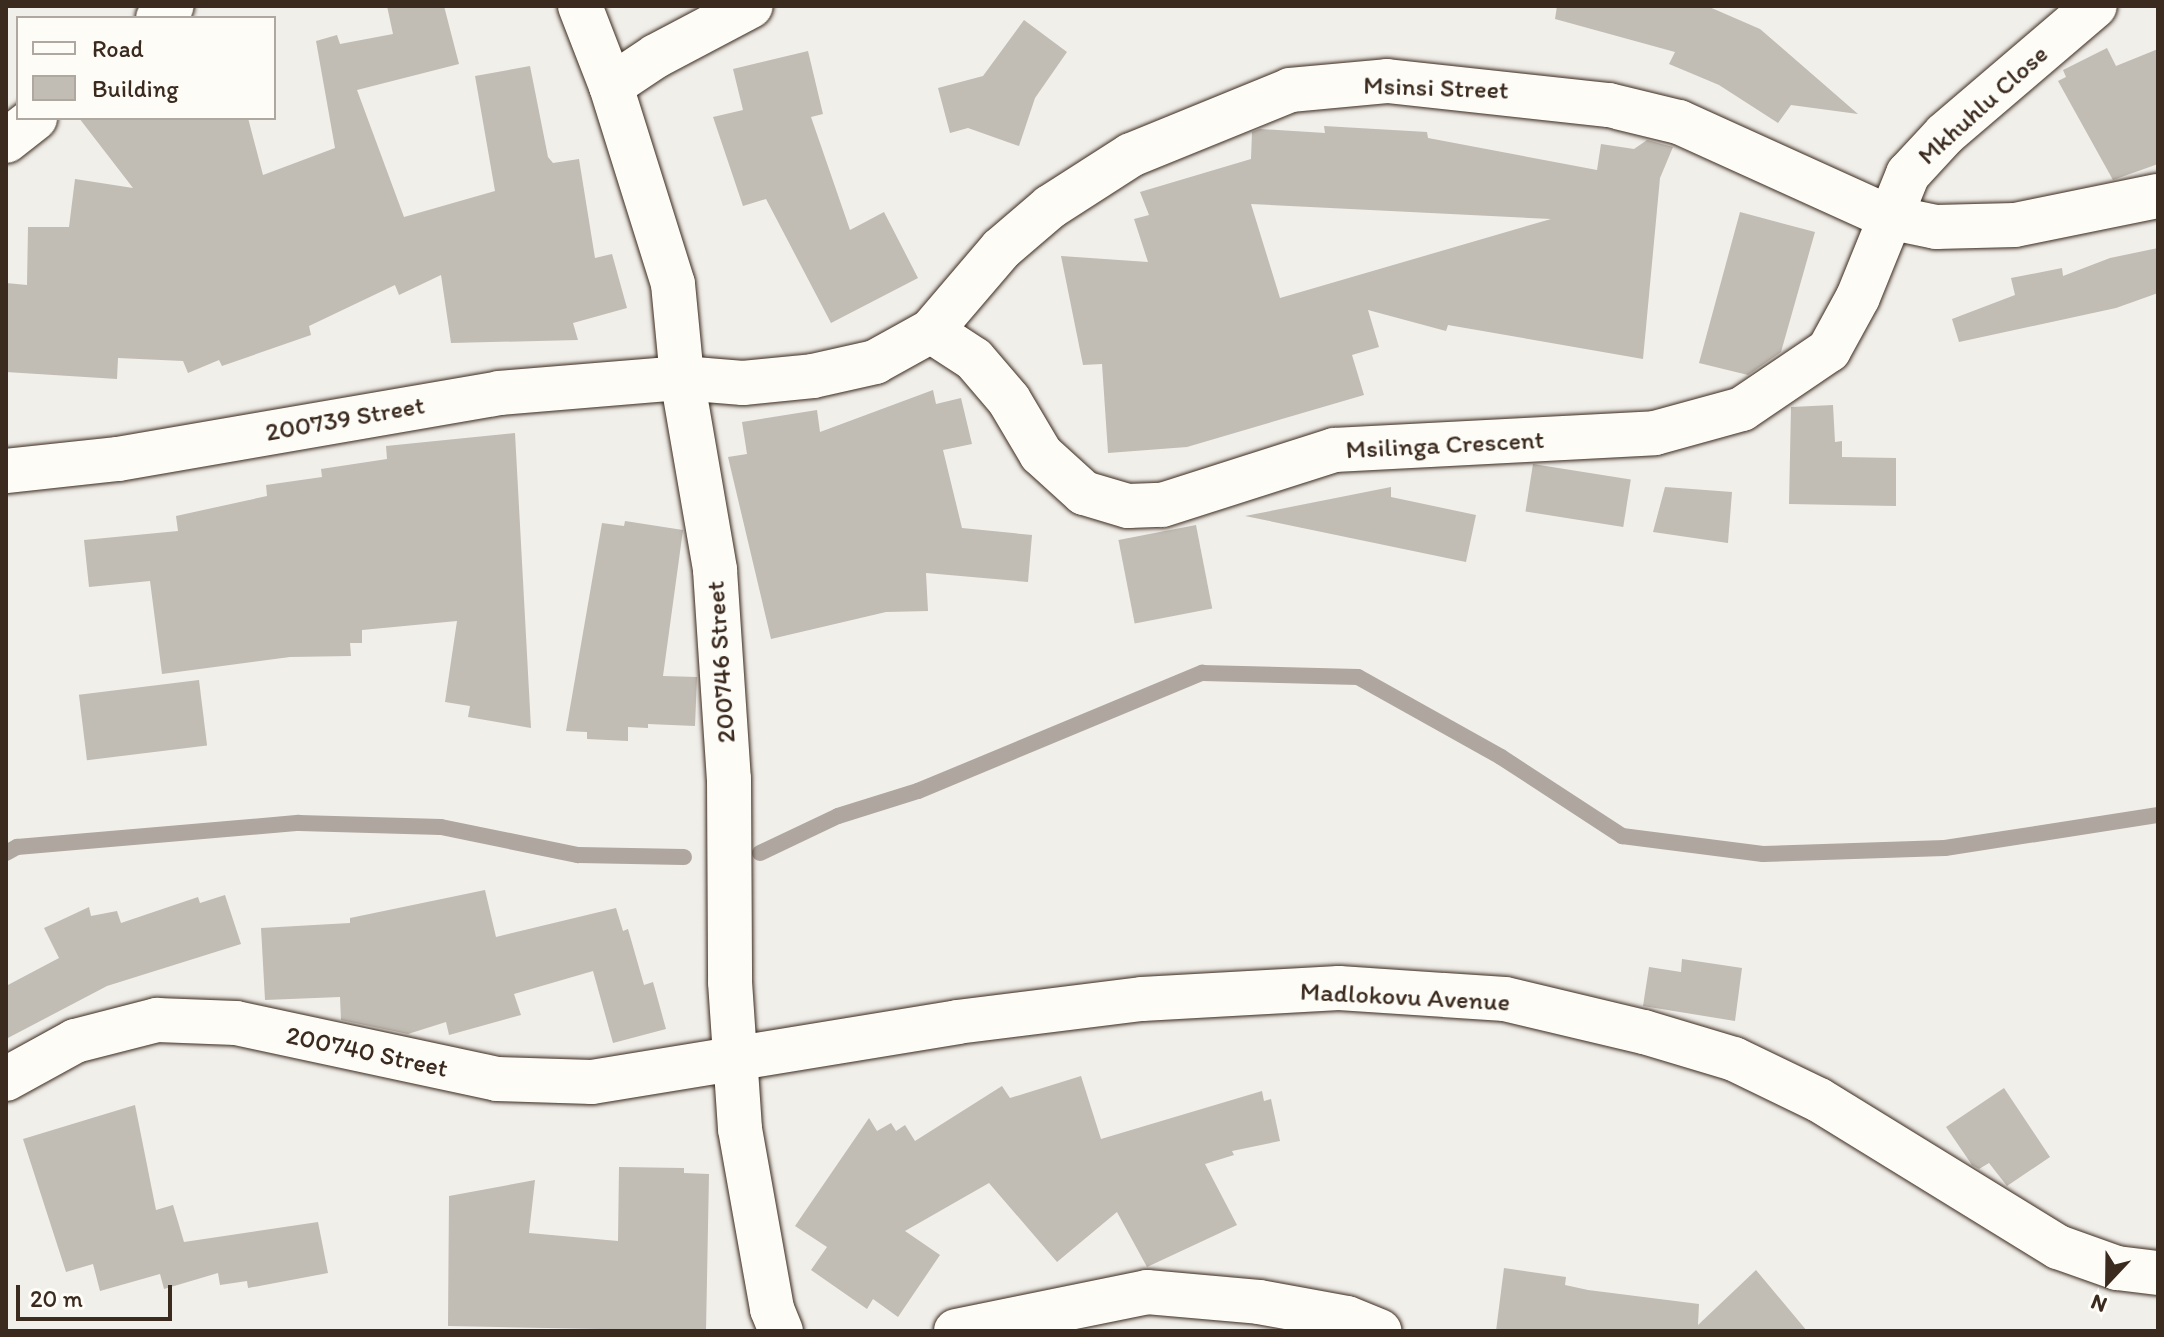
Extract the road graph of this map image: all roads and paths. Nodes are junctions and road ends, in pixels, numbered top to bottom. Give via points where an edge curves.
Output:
1 (580, 6) edge
2 (751, 6) edge
3 (2095, 6) edge
4 (611, 86) junction
5 (2158, 196) edge
6 (1888, 217) junction
7 (931, 331) junction
8 (682, 378) junction
9 (7, 474) edge
10 (738, 1062) junction
11 (6, 1079) edge
12 (2158, 1273) edge
13 (781, 1331) edge
14 (956, 1331) edge
15 (1379, 1331) edge

1 - 4 street, 200746 Street
2 - 4 street
3 - 6 street, Mkhuhlu Close via 1945,134 1908,174
4 - 8 street, 200746 Street via 673,284
5 - 6 street, Msinsi Street via 2015,225 1936,227
6 - 7 street, Msinsi Street via 1679,122 1609,105 1518,91 1387,81 1290,90 1131,155 1050,207 1001,249
6 - 7 street, Msilinga Crescent via 1858,297 1829,350 1742,409 1655,433 1334,450 1162,505 1105,504 1084,493 1041,454 1009,400 974,359
7 - 8 street, Msinsi Street via 875,362 813,376 743,383
8 - 9 street, 200739 Street via 414,405
8 - 10 street, 200746 Street via 715,570 729,779 730,982
10 - 11 street, 200740 Street via 592,1082 497,1079 236,1023 157,1020 75,1041
10 - 12 street, Madlokovu Avenue via 957,1022 1142,999 1339,988 1505,999 1734,1059 1819,1100 2058,1247 2117,1268
10 - 13 street, 200746 Street via 740,1129 772,1309
14 - 15 street via 1147,1292 1259,1302 1347,1318

